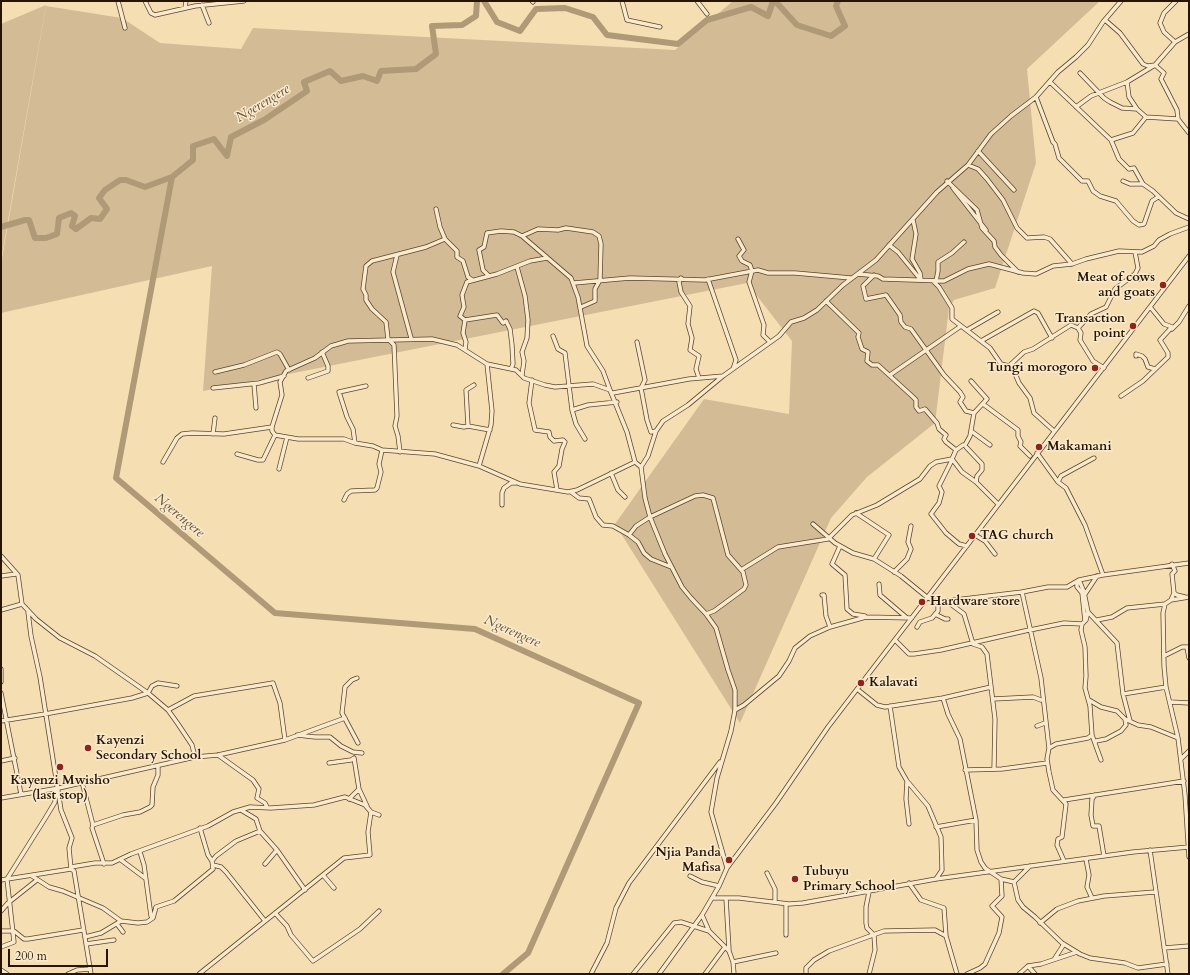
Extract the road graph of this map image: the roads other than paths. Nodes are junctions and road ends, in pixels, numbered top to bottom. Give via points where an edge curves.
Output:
1 (118, 1) edge
2 (145, 1) edge
3 (186, 1) edge
4 (244, 1) edge
5 (622, 1) edge
6 (697, 1) edge
7 (1121, 1) edge
8 (1176, 1) edge
9 (202, 6) junction
10 (185, 8) junction
11 (707, 14) dead end
12 (1105, 20) junction
13 (209, 22) dead end
14 (660, 27) dead end
15 (125, 28) dead end
16 (1189, 34) edge
17 (1175, 42) junction
18 (1155, 65) junction
19 (1080, 73) dead end
20 (1050, 82) junction
21 (1127, 82) junction
22 (1099, 93) junction
23 (1036, 97) junction
24 (1076, 107) junction
25 (1137, 109) junction
26 (1146, 117) junction
27 (1178, 119) junction
28 (1189, 133) edge
29 (1111, 140) junction
30 (978, 151) junction
31 (968, 165) junction
32 (947, 181) junction
33 (1123, 181) dead end
34 (1143, 184) junction
35 (1014, 190) dead end
36 (1158, 197) junction
37 (436, 209) dead end
38 (1189, 219) edge
39 (913, 220) junction
40 (980, 220) junction
41 (1189, 227) edge
42 (986, 230) dead end
43 (522, 236) junction
44 (445, 239) junction
45 (738, 239) dead end
46 (964, 242) dead end
47 (889, 245) junction
48 (1135, 252) junction
49 (397, 255) junction
50 (1189, 256) edge
51 (547, 258) junction
52 (1072, 264) junction
53 (517, 267) junction
54 (752, 271) junction
55 (1018, 272) junction
56 (858, 274) junction
57 (1135, 274) junction
58 (489, 276) junction
59 (874, 276) junction
60 (1150, 276) dead end
61 (468, 277) junction
62 (681, 278) junction
63 (852, 278) junction
64 (708, 279) junction
65 (472, 280) junction
66 (600, 280) junction
67 (920, 280) junction
68 (934, 281) junction
69 (467, 282) junction
70 (574, 283) junction
71 (826, 301) junction
72 (1189, 306) edge
73 (580, 307) junction
74 (1151, 308) junction
75 (998, 312) dead end
76 (465, 320) junction
77 (962, 326) junction
78 (1078, 328) junction
79 (1172, 329) junction
80 (967, 330) junction
81 (553, 336) dead end
82 (411, 338) junction
83 (1052, 338) junction
84 (388, 339) junction
85 (981, 341) junction
86 (637, 342) dead end
87 (770, 342) junction
88 (465, 349) junction
89 (927, 350) junction
90 (322, 352) junction
91 (1136, 356) dead end
92 (488, 364) junction
93 (499, 366) junction
94 (1009, 366) junction
95 (1104, 368) junction
96 (733, 369) junction
97 (1156, 369) junction
98 (289, 370) junction
99 (511, 370) junction
100 (215, 372) dead end
101 (488, 374) junction
102 (890, 375) junction
103 (284, 376) junction
104 (522, 376) junction
105 (723, 376) junction
106 (308, 378) dead end
107 (699, 378) junction
108 (532, 380) junction
109 (971, 381) dead end
110 (254, 384) junction
111 (474, 385) dead end
112 (366, 386) dead end
113 (570, 386) junction
114 (213, 388) dead end
115 (641, 388) junction
116 (612, 391) junction
117 (1121, 396) dead end
118 (617, 402) junction
119 (983, 404) junction
120 (256, 408) dead end
121 (572, 410) junction
122 (974, 413) junction
123 (215, 418) dead end
124 (453, 425) dead end
125 (468, 426) junction
126 (272, 427) junction
127 (490, 430) junction
128 (656, 430) junction
129 (971, 431) junction
130 (1054, 431) junction
131 (213, 434) junction
132 (276, 435) junction
133 (287, 437) junction
134 (584, 439) dead end
135 (355, 443) junction
136 (990, 445) dead end
137 (966, 448) dead end
138 (382, 450) junction
139 (956, 450) junction
140 (400, 452) junction
141 (1037, 453) junction
142 (237, 454) dead end
143 (1030, 456) dead end
144 (1094, 458) dead end
145 (952, 459) junction
146 (164, 462) dead end
147 (635, 462) junction
148 (479, 466) junction
149 (641, 467) junction
150 (279, 469) dead end
151 (611, 473) junction
152 (976, 482) junction
153 (1058, 482) junction
154 (520, 484) junction
155 (557, 490) junction
156 (571, 492) junction
157 (625, 498) dead end
158 (344, 500) dead end
159 (998, 504) junction
160 (502, 505) dead end
161 (856, 513) junction
162 (650, 516) junction
163 (813, 524) dead end
164 (911, 526) dead end
165 (629, 535) junction
166 (975, 535) junction
167 (828, 539) junction
168 (840, 546) junction
169 (968, 546) junction
170 (995, 554) dead end
171 (1, 556) edge
172 (874, 559) junction
173 (1189, 563) edge
174 (1172, 564) junction
175 (671, 567) junction
176 (741, 570) junction
177 (894, 572) junction
178 (16, 574) junction
179 (1103, 575) junction
180 (1, 576) edge
181 (1097, 576) junction
182 (1078, 581) junction
183 (878, 584) dead end
184 (1022, 592) junction
185 (1174, 593) junction
186 (1085, 594) junction
187 (822, 595) dead end
188 (1188, 597) edge
189 (928, 598) junction
190 (1171, 600) junction
191 (938, 602) junction
192 (947, 602) junction
193 (22, 604) junction
194 (1164, 604) junction
195 (1, 610) edge
196 (28, 612) junction
197 (1088, 612) junction
198 (706, 614) junction
199 (935, 614) junction
200 (866, 617) junction
201 (907, 618) junction
202 (912, 618) junction
203 (948, 619) dead end
204 (1097, 620) junction
205 (1084, 622) junction
206 (830, 627) junction
207 (917, 627) dead end
208 (1030, 630) junction
209 (895, 640) junction
210 (972, 643) junction
211 (1188, 647) edge
212 (1164, 656) junction
213 (1189, 658) edge
214 (1, 669) edge
215 (357, 678) dead end
216 (1, 682) edge
217 (177, 686) dead end
218 (991, 687) junction
219 (1166, 687) junction
220 (857, 689) junction
221 (1, 693) edge
222 (148, 693) junction
223 (1123, 694) junction
224 (943, 698) junction
225 (993, 699) junction
226 (1041, 700) dead end
227 (1089, 700) junction
228 (1171, 702) junction
229 (1189, 703) edge
230 (890, 706) junction
231 (168, 710) junction
232 (735, 710) junction
233 (45, 714) junction
234 (345, 718) junction
235 (1125, 719) junction
236 (3, 720) edge
237 (1130, 721) junction
238 (1045, 723) junction
239 (1037, 726) dead end
240 (1092, 734) junction
241 (296, 735) junction
242 (1178, 738) junction
243 (285, 740) junction
244 (1096, 741) junction
245 (358, 743) dead end
246 (1049, 748) junction
247 (1189, 751) edge
248 (362, 753) dead end
249 (218, 755) junction
250 (723, 756) junction
251 (194, 757) junction
252 (15, 758) junction
253 (1181, 759) junction
254 (1101, 760) dead end
255 (1, 761) edge
256 (329, 763) dead end
257 (1047, 763) junction
258 (158, 766) junction
259 (994, 769) junction
260 (966, 770) junction
261 (907, 781) junction
262 (1184, 781) junction
263 (82, 782) junction
264 (57, 788) junction
265 (359, 789) junction
266 (21, 794) junction
267 (1095, 795) junction
268 (1, 798) edge
269 (349, 798) junction
270 (1064, 800) junction
271 (266, 807) junction
272 (368, 808) junction
273 (241, 810) junction
274 (371, 812) junction
275 (379, 815) dead end
276 (976, 820) junction
277 (910, 824) dead end
278 (93, 825) junction
279 (936, 827) junction
280 (200, 828) junction
281 (260, 831) junction
282 (1188, 847) edge
283 (277, 850) junction
284 (1150, 850) junction
285 (140, 852) junction
286 (1104, 856) junction
287 (1189, 857) edge
288 (1086, 859) junction
289 (121, 860) junction
290 (212, 861) junction
291 (1064, 861) junction
292 (104, 864) junction
293 (264, 864) dead end
294 (213, 865) junction
295 (1030, 866) junction
296 (71, 868) junction
297 (727, 868) junction
298 (990, 872) junction
299 (767, 874) dead end
300 (323, 875) junction
301 (32, 876) junction
302 (690, 876) dead end
303 (146, 878) junction
304 (7, 879) junction
305 (936, 879) junction
306 (1001, 879) junction
307 (1, 880) edge
308 (37, 880) junction
309 (1014, 882) junction
310 (909, 883) junction
311 (719, 886) junction
312 (334, 888) dead end
313 (305, 890) junction
314 (869, 892) junction
315 (1155, 892) junction
316 (78, 898) junction
317 (712, 898) junction
318 (726, 898) junction
319 (1092, 898) junction
320 (775, 902) junction
321 (8, 903) junction
322 (786, 904) junction
323 (1, 911) edge
324 (378, 911) dead end
325 (275, 913) junction
326 (702, 915) junction
327 (152, 919) junction
328 (121, 921) junction
329 (264, 921) junction
330 (1040, 923) junction
331 (116, 924) junction
332 (694, 926) junction
333 (83, 930) junction
334 (1, 931) edge
335 (14, 931) junction
336 (709, 931) junction
337 (123, 932) dead end
338 (786, 935) dead end
339 (874, 935) junction
340 (946, 936) junction
341 (85, 937) junction
342 (114, 940) dead end
343 (86, 944) junction
344 (1064, 944) junction
345 (1189, 946) edge
346 (1, 947) edge
347 (725, 947) junction
348 (1164, 948) junction
349 (729, 951) junction
350 (1077, 952) junction
351 (776, 953) dead end
352 (1055, 959) junction
353 (733, 962) junction
354 (1167, 964) junction
355 (1028, 966) junction
356 (90, 969) junction
357 (1, 970) edge
358 (7, 974) edge
359 (68, 974) edge
360 (91, 974) edge
361 (200, 974) edge
362 (590, 974) edge
363 (633, 974) edge
364 (658, 974) edge
365 (705, 974) edge
366 (734, 974) edge
367 (806, 974) edge
368 (869, 974) edge
369 (957, 974) edge
370 (968, 974) edge
371 (1019, 974) edge
372 (1035, 974) edge
373 (1168, 974) edge

1 - 15 street
2 - 10 street via 151,13 155,15
3 - 10 street
4 - 9 street
5 - 14 street via 627,20
6 - 11 street
7 - 12 street
8 - 17 street via 1164,13 1160,23 1164,32
9 - 10 street
9 - 13 street
12 - 18 street via 1120,33 1143,64
12 - 20 street via 1088,44
16 - 17 street
17 - 18 street
18 - 21 street
18 - 27 street via 1164,73 1161,79 1177,110
19 - 22 street
20 - 23 street
20 - 24 street
21 - 22 street
21 - 25 street via 1129,96
22 - 24 street
22 - 25 street via 1121,107
23 - 30 street via 998,127
23 - 36 street via 1059,158 1082,181 1088,182 1093,191 1116,201 1139,225 1145,223 1152,200
24 - 29 street
25 - 26 street
26 - 27 street
26 - 29 street via 1133,133
27 - 28 street
29 - 34 street via 1119,159 1129,169 1134,168
30 - 31 street
30 - 35 street
31 - 32 street
31 - 52 street via 978,169 987,179 1003,200 1017,228 1027,238 1050,239
32 - 39 street
32 - 40 street via 979,212
33 - 34 street
34 - 36 street
36 - 38 street via 1178,215
37 - 44 street
39 - 47 street
39 - 67 street via 916,234 912,259 920,273
40 - 42 street
40 - 55 street via 982,228 994,241 995,247
41 - 48 street via 1170,234 1150,248
43 - 51 street
43 - 58 street via 514,232 487,233 484,247 478,250 483,270
43 - 66 street via 538,229 566,228 597,234 601,244
44 - 49 street
44 - 61 street via 457,251 457,257 463,261
45 - 54 street via 744,250 739,256 750,265
46 - 68 street via 938,262
47 - 56 street via 876,260
47 - 67 street via 898,252
48 - 52 street via 1119,251
48 - 57 street via 1138,268
49 - 82 street via 393,272
49 - 84 street via 368,263 363,281 368,304 386,322
50 - 74 street
51 - 53 street via 530,261
51 - 70 street
52 - 55 street via 1053,266 1036,274
53 - 58 street
53 - 104 street via 528,320 522,352
54 - 63 street
54 - 64 street
54 - 87 street via 749,282 764,325 763,335
55 - 68 street via 989,264 968,269 947,280
56 - 59 street
56 - 63 street
57 - 60 street via 1139,279
57 - 78 street via 1115,289 1106,307 1091,314
58 - 65 street
59 - 67 street via 883,280
59 - 89 street via 863,286 866,299 886,295 900,315 901,322 911,329
61 - 65 street
61 - 69 street
62 - 64 street
62 - 66 street
62 - 107 street via 681,292 690,309 690,350 699,356 696,369
63 - 71 street
64 - 96 street via 736,360
65 - 69 street
66 - 70 street
66 - 73 street via 595,289 595,301
67 - 68 street
68 - 77 street via 952,308 952,319
69 - 76 street via 462,295 464,307 460,316
70 - 73 street
71 - 87 street via 804,318 791,322
71 - 102 street via 858,333 862,349 868,352 867,360
72 - 79 street
73 - 116 street via 586,346 603,371
74 - 79 street via 1164,324
74 - 95 street
75 - 80 street
76 - 88 street
76 - 99 street via 497,315 503,323 506,321 512,345
77 - 80 street
77 - 89 street
78 - 83 street via 1069,326
78 - 95 street via 1084,349 1093,361
79 - 97 street via 1160,340 1168,357
80 - 85 street
81 - 113 street via 558,349 565,353
82 - 84 street
82 - 88 street via 444,341
83 - 85 street via 1038,313 1034,311
83 - 94 street via 1024,352
84 - 90 street via 342,342
84 - 140 street via 394,345 397,416 395,426
85 - 94 street via 995,354 1001,364
86 - 115 street via 645,380
87 - 96 street
88 - 92 street
89 - 102 street
89 - 122 street via 944,375 961,393 963,397 960,402 966,411
90 - 98 street
90 - 106 street via 328,371
91 - 97 street via 1142,356 1148,367
92 - 93 street
92 - 101 street
93 - 99 street
93 - 101 street
94 - 130 street via 1030,398 1036,416
95 - 130 street
96 - 105 street
97 - 117 street
98 - 100 street via 277,352 244,365
98 - 103 street
99 - 104 street via 516,370
101 - 127 street via 492,411
102 - 139 street via 916,400 919,411 925,409 946,435 946,442
103 - 110 street
103 - 126 street via 280,382 282,395
104 - 108 street
105 - 107 street
105 - 128 street via 663,420
107 - 115 street
108 - 113 street via 545,385
108 - 155 street via 529,403 535,430 549,432 554,441 565,442 559,466 554,472
109 - 119 street via 987,399
110 - 114 street
110 - 120 street
111 - 125 street via 466,390
112 - 135 street via 339,392 353,429
113 - 116 street via 593,384
113 - 121 street
115 - 116 street
115 - 128 street via 651,432
116 - 118 street
118 - 121 street via 588,405
118 - 147 street
119 - 122 street
119 - 143 street via 1018,430 1020,446
121 - 134 street
122 - 129 street
123 - 131 street
124 - 125 street
125 - 127 street
126 - 131 street via 231,434
126 - 132 street
127 - 148 street
128 - 149 street via 648,456
129 - 136 street
129 - 139 street via 965,445
130 - 141 street
131 - 146 street via 180,435
132 - 133 street
132 - 142 street via 263,460
133 - 135 street via 344,439
133 - 150 street
135 - 138 street
137 - 152 street via 982,464
138 - 140 street
138 - 158 street via 377,488 351,491 346,494
139 - 145 street
140 - 148 street via 435,454
141 - 153 street
141 - 159 street
144 - 153 street via 1061,476
145 - 152 street via 962,472
145 - 161 street via 936,462 920,479
145 - 169 street via 939,486 942,492 939,503 931,514 958,544
147 - 149 street
147 - 151 street
148 - 154 street
149 - 162 street
151 - 156 street
151 - 157 street via 618,490
152 - 159 street
153 - 179 street via 1066,488 1085,525
154 - 155 street
154 - 160 street via 513,483 504,488
155 - 156 street
156 - 165 street via 579,498 589,499 596,517 603,524 613,526
159 - 166 street
161 - 167 street
161 - 172 street via 889,535
162 - 165 street
162 - 175 street
162 - 176 street via 698,495 711,496 716,502 728,555
163 - 167 street
164 - 177 street via 908,542 911,549 907,559
165 - 175 street via 651,559
166 - 169 street
166 - 170 street via 985,541
167 - 168 street
167 - 176 street via 783,545
168 - 172 street
168 - 200 street via 832,564 845,576 847,608 854,614
169 - 189 street
171 - 178 street
172 - 177 street
173 - 174 street
174 - 179 street
174 - 185 street via 1175,570 1172,574
175 - 198 street via 691,598
176 - 198 street via 746,582 745,589
177 - 189 street
178 - 180 street
178 - 193 street via 20,581
179 - 181 street
181 - 182 street
181 - 186 street
182 - 184 street via 1067,587 1048,586
182 - 186 street
182 - 205 street via 1077,587 1082,593
183 - 201 street via 880,595
184 - 192 street
184 - 208 street
185 - 188 street
185 - 190 street
186 - 197 street
187 - 206 street
188 - 190 street
189 - 191 street
189 - 202 street
190 - 194 street
191 - 192 street
191 - 199 street via 938,611
192 - 210 street via 965,616
193 - 195 street
193 - 196 street
194 - 204 street via 1127,608
194 - 212 street
196 - 222 street via 60,638 95,656
196 - 233 street
197 - 204 street
197 - 205 street
198 - 232 street via 716,628 733,683 736,694
199 - 203 street
199 - 207 street via 932,618 920,622
200 - 201 street
200 - 206 street
201 - 202 street
202 - 209 street
204 - 223 street via 1117,643
205 - 208 street
205 - 227 street via 1081,630 1085,647 1085,688
206 - 232 street via 801,642 779,676
208 - 210 street
208 - 238 street via 1040,670
209 - 210 street via 909,654
209 - 220 street
210 - 218 street via 982,647 986,652
211 - 212 street via 1182,647
211 - 213 street
212 - 219 street
214 - 216 street
215 - 234 street via 346,687 342,713
217 - 222 street via 158,683 152,686
218 - 224 street
218 - 225 street
219 - 223 street
219 - 228 street
220 - 230 street via 877,705
220 - 297 street
221 - 236 street
222 - 231 street
222 - 233 street
223 - 237 street
224 - 230 street
224 - 260 street via 960,739
225 - 226 street via 1033,697
225 - 259 street
227 - 235 street via 1101,707 1117,711
227 - 240 street
228 - 229 street
228 - 242 street
230 - 261 street via 898,764
231 - 243 street via 194,696 273,683 280,703
231 - 251 street via 189,740
232 - 250 street via 728,745
233 - 236 street
233 - 264 street
234 - 241 street
234 - 245 street
235 - 237 street
235 - 244 street via 1126,725 1121,731
236 - 252 street
237 - 242 street
238 - 239 street
238 - 246 street
240 - 244 street
240 - 246 street via 1088,738 1056,744
241 - 243 street
241 - 248 street via 330,736 341,746
242 - 253 street
243 - 249 street
244 - 254 street via 1095,746
246 - 257 street
247 - 253 street
249 - 251 street
249 - 271 street via 252,780 259,789 257,798 265,803
250 - 297 street via 711,812
250 - 362 street via 629,883 616,908 608,943
251 - 258 street
252 - 255 street
252 - 266 street
253 - 262 street
256 - 265 street via 354,758
257 - 259 street
257 - 270 street via 1053,790
258 - 263 street
258 - 278 street via 150,807
259 - 260 street
260 - 276 street
261 - 277 street via 906,799
261 - 279 street via 928,806
262 - 267 street
262 - 282 street
263 - 264 street
263 - 278 street
264 - 266 street
264 - 296 street via 61,810 72,838 69,851
264 - 304 street via 55,802
265 - 269 street
265 - 272 street
266 - 268 street
267 - 270 street
267 - 286 street via 1092,800 1092,820 1093,826 1099,826
269 - 271 street via 335,798 314,805
269 - 272 street
270 - 291 street via 1066,806 1062,837 1058,839 1057,845
271 - 273 street
272 - 274 street
273 - 280 street
273 - 281 street via 256,819
274 - 275 street
274 - 300 street via 368,832 370,855 344,858
276 - 279 street
276 - 298 street via 977,852 982,864
278 - 292 street
279 - 305 street via 941,837 942,869
280 - 285 street
280 - 290 street
281 - 283 street
281 - 290 street via 236,840
282 - 284 street
282 - 287 street
283 - 293 street
283 - 313 street
284 - 286 street
284 - 315 street
285 - 289 street
285 - 303 street
286 - 288 street
288 - 291 street
288 - 319 street via 1089,875 1087,887
289 - 292 street
289 - 303 street
290 - 294 street
291 - 295 street
292 - 296 street via 95,863
294 - 327 street via 213,869 174,901 156,907
294 - 329 street via 226,872
295 - 298 street
295 - 309 street
296 - 301 street
296 - 316 street via 74,870
297 - 311 street
298 - 305 street
298 - 306 street
299 - 320 street via 775,890
300 - 312 street
300 - 313 street
301 - 304 street
301 - 308 street
302 - 311 street via 700,882
303 - 327 street
304 - 307 street
304 - 321 street
305 - 310 street
306 - 309 street
306 - 370 street via 1002,896 992,906 1002,917 999,933 985,964
308 - 316 street
308 - 321 street
309 - 330 street via 1018,900
310 - 314 street
310 - 340 street via 921,900 943,908
311 - 317 street
313 - 325 street
314 - 322 street
314 - 339 street via 866,923
315 - 319 street
315 - 348 street
316 - 328 street via 103,908
316 - 333 street
317 - 318 street
317 - 326 street
318 - 320 street
318 - 349 street
319 - 330 street via 1058,909
320 - 322 street
321 - 323 street
321 - 335 street
322 - 338 street
324 - 325 street via 360,929 313,961
325 - 329 street
326 - 332 street
326 - 336 street
327 - 328 street via 138,923
328 - 331 street
329 - 361 street
330 - 344 street
331 - 337 street
331 - 341 street via 101,933
332 - 336 street
332 - 363 street via 681,922 672,925
332 - 364 street
333 - 335 street via 28,939
333 - 341 street
334 - 335 street
335 - 346 street via 14,942
336 - 347 street
339 - 340 street via 884,931 935,930
339 - 367 street via 817,958 807,967
339 - 368 street via 874,954
340 - 369 street
341 - 343 street
342 - 343 street
343 - 356 street
344 - 350 street
344 - 352 street
345 - 348 street
347 - 349 street
347 - 365 street
348 - 354 street
349 - 353 street
350 - 352 street
350 - 354 street via 1138,968
351 - 353 street
352 - 355 street
353 - 366 street
354 - 373 street
355 - 371 street
355 - 372 street
356 - 359 street
356 - 360 street
357 - 358 street

